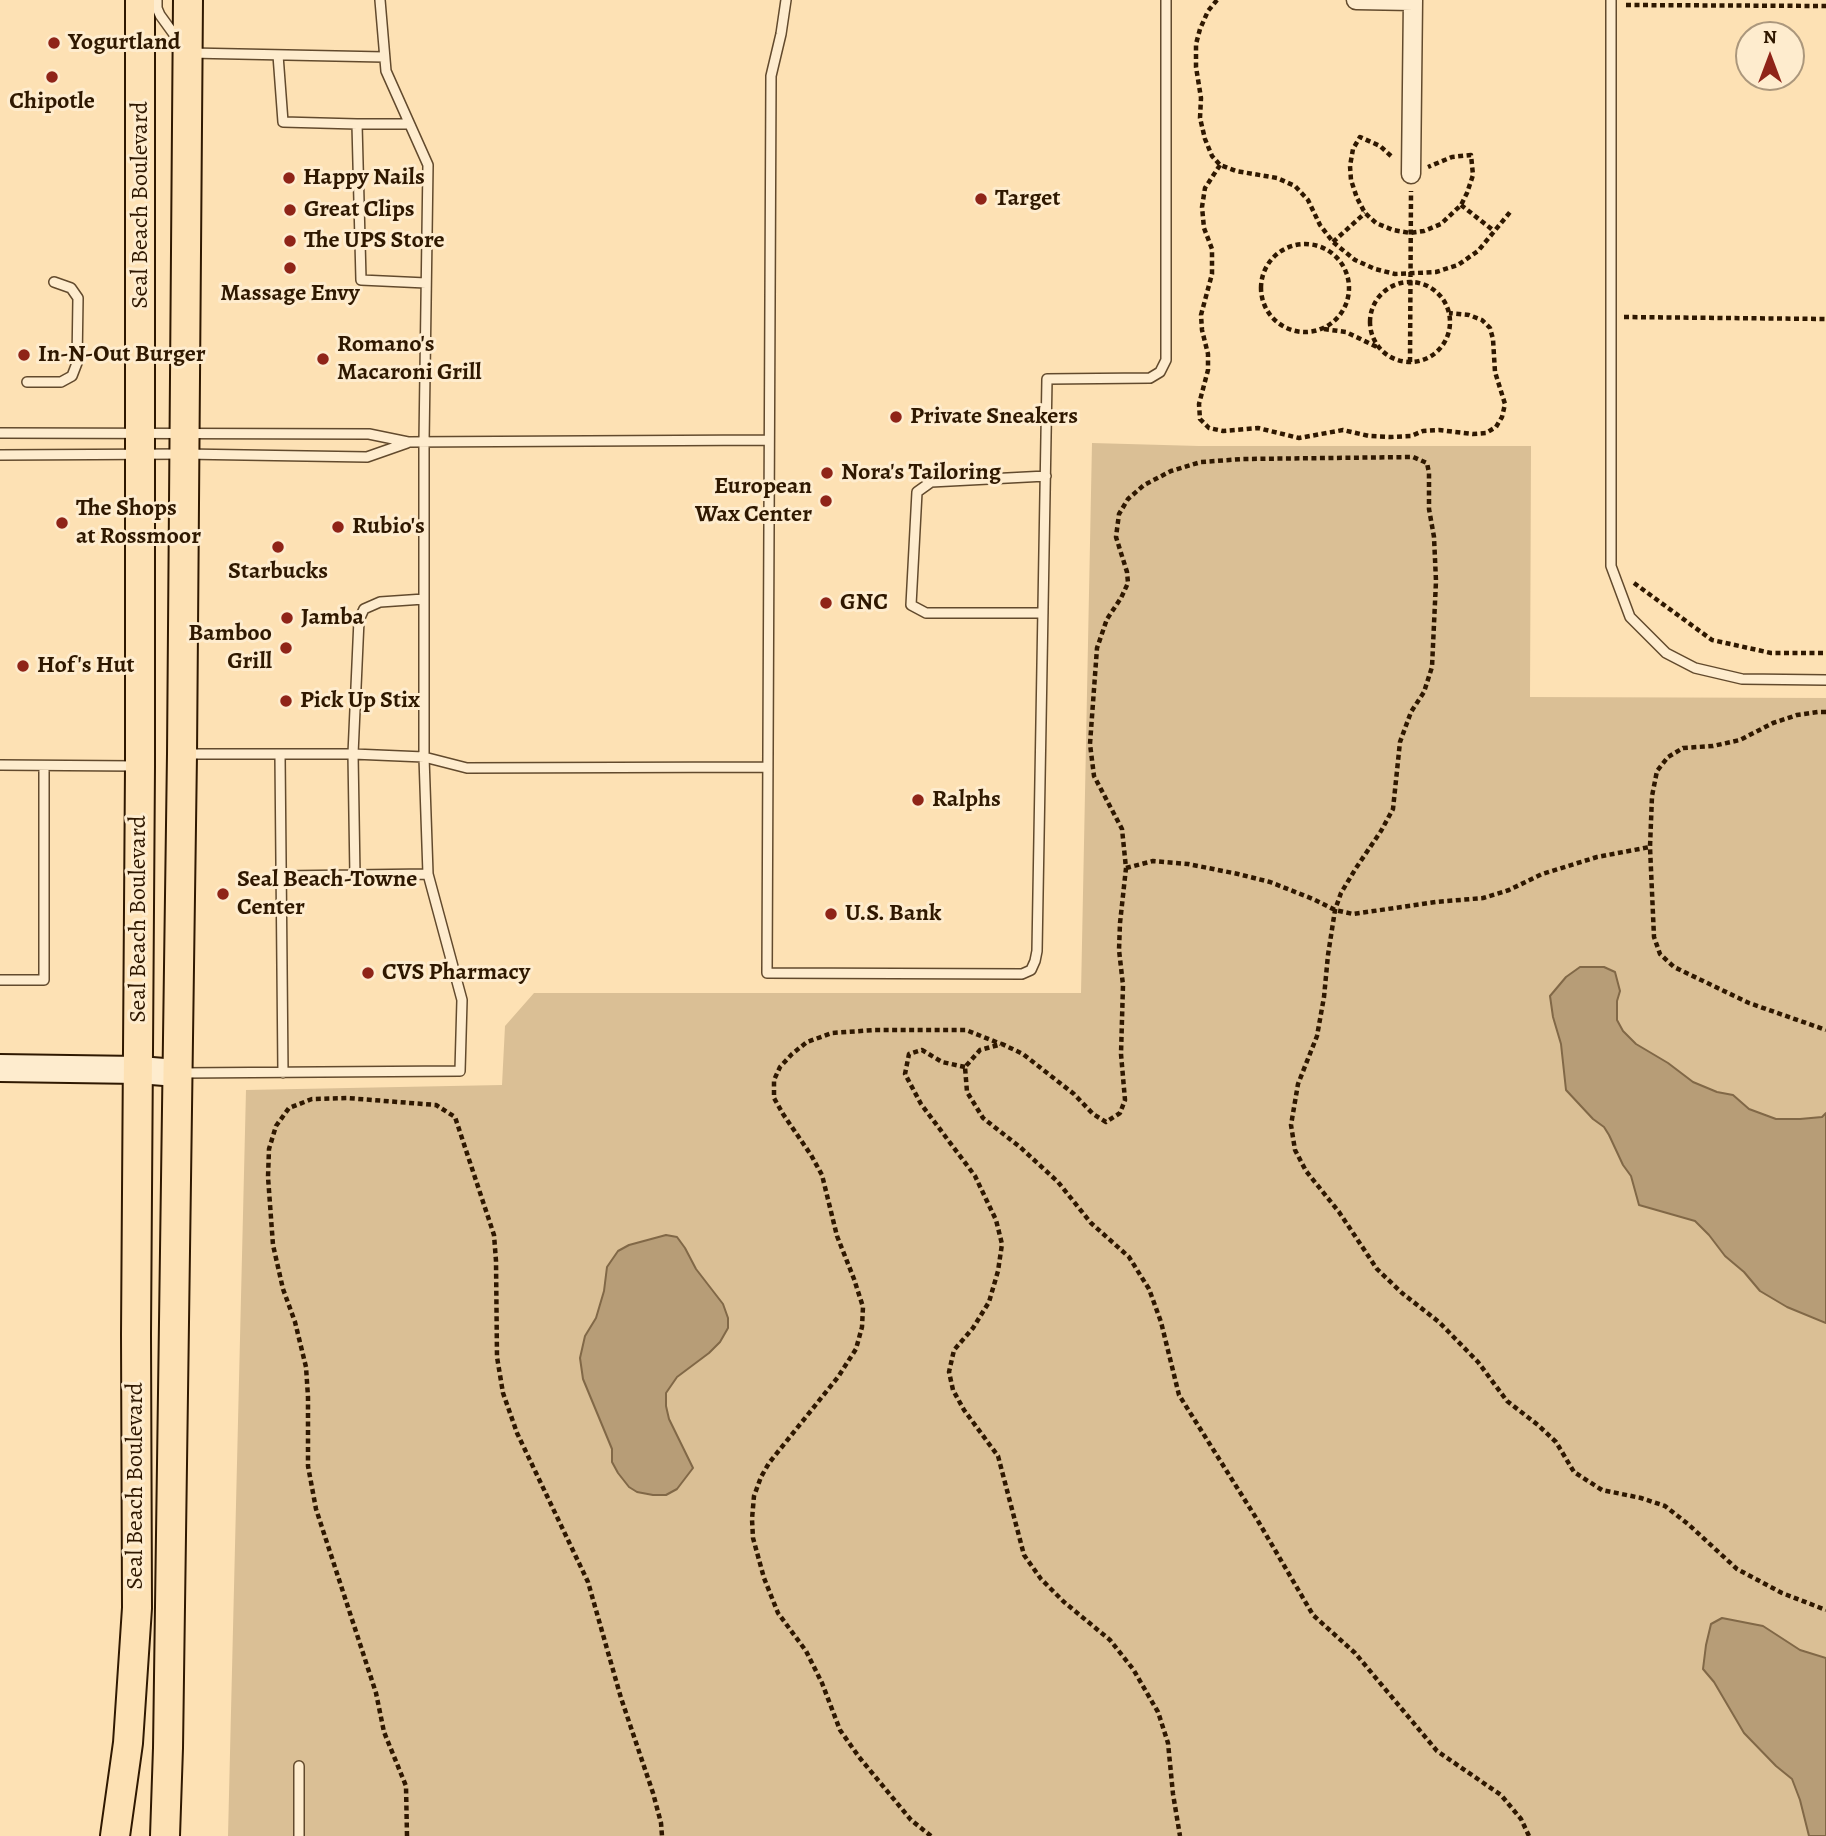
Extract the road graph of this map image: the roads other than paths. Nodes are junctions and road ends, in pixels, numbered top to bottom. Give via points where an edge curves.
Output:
1 (140, 0) edge
2 (157, 0) edge
3 (188, 0) edge
4 (380, 0) edge
5 (786, 0) edge
6 (1166, 0) edge
7 (1356, 0) edge
8 (1413, 1) edge
9 (1611, 2) edge
10 (188, 53) junction
11 (278, 55) junction
12 (384, 57) junction
13 (357, 124) junction
14 (409, 124) junction
15 (1411, 174) road end
16 (54, 282) dead end
17 (426, 283) junction
18 (27, 382) dead end
19 (0, 433) edge
20 (769, 440) junction
21 (408, 442) junction
22 (424, 442) junction
23 (141, 444) junction
24 (184, 444) junction
25 (0, 455) edge
26 (1046, 476) junction
27 (424, 599) junction
28 (1043, 613) junction
29 (1826, 680) edge
30 (182, 754) junction
31 (353, 754) junction
32 (280, 755) junction
33 (424, 757) junction
34 (0, 765) edge
35 (44, 766) junction
36 (140, 766) junction
37 (768, 767) junction
38 (428, 874) junction
39 (281, 876) junction
40 (355, 876) junction
41 (0, 980) edge
42 (0, 1068) edge
43 (139, 1070) junction
44 (177, 1073) junction
45 (283, 1073) junction
46 (299, 1766) dead end
47 (115, 1836) edge
48 (165, 1836) edge
49 (299, 1836) edge

1 - 23 main road, Seal Beach Boulevard
2 - 10 lane via 160,15
3 - 10 main road, Seal Beach Boulevard
4 - 12 lane
5 - 20 lane via 771,76
6 - 26 lane via 1166,360 1150,378 1047,379
7 - 8 street
8 - 15 street
9 - 29 lane via 1611,566 1630,617 1666,653 1695,668 1742,680
10 - 11 lane
10 - 24 main road, Seal Beach Boulevard
11 - 12 lane
11 - 13 lane via 283,122
12 - 14 lane
13 - 14 lane
13 - 17 lane via 361,280
14 - 17 lane via 428,165
16 - 18 lane via 71,288 78,298 77,363 72,376 61,382
17 - 22 lane
19 - 23 lane
20 - 22 lane
20 - 37 lane
21 - 22 lane
21 - 24 lane via 369,434
21 - 24 lane via 367,457
22 - 27 lane
23 - 24 lane
23 - 24 lane
23 - 25 lane
23 - 36 main road, Seal Beach Boulevard
24 - 30 main road, Seal Beach Boulevard
26 - 28 lane
26 - 28 lane via 931,482 917,492 911,605 926,613
27 - 31 lane via 380,602 364,609 359,620
27 - 33 lane
28 - 37 lane via 1037,951 1031,970 1022,974 768,973
30 - 32 lane
30 - 44 main road, Seal Beach Boulevard
31 - 32 lane
31 - 33 lane
31 - 40 lane
32 - 39 lane
33 - 37 lane via 467,768
33 - 38 lane
34 - 35 lane
35 - 36 lane
35 - 41 lane via 44,980
36 - 43 main road, Seal Beach Boulevard
38 - 40 lane
38 - 45 lane via 462,1000 460,1071
39 - 40 lane
39 - 45 lane
42 - 43 street
43 - 44 street
43 - 47 main road, Seal Beach Boulevard via 137,1608 128,1743
44 - 45 lane
44 - 48 main road, Seal Beach Boulevard
46 - 49 lane

